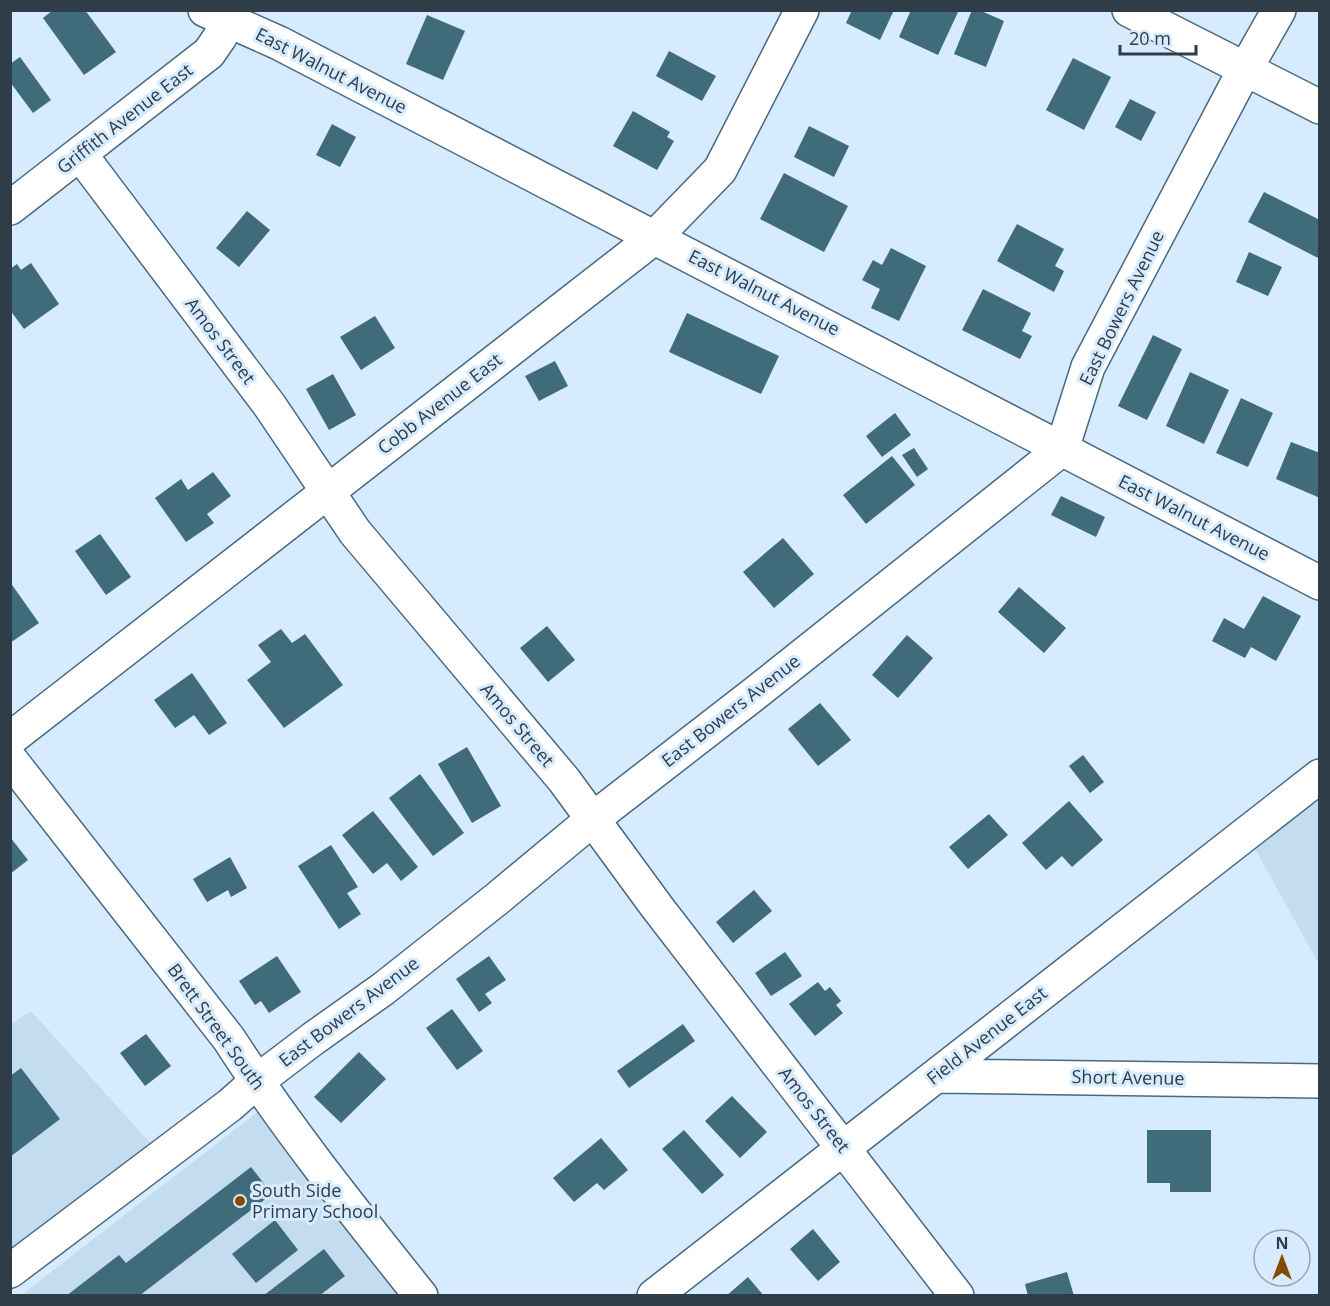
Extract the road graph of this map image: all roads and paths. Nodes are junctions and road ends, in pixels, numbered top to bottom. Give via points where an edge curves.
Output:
1 (802, 10) edge
2 (1130, 10) edge
3 (1279, 10) edge
4 (238, 18) edge
5 (1245, 68) junction
6 (1320, 107) edge
7 (80, 154) junction
8 (10, 208) edge
9 (655, 237) junction
10 (1062, 449) junction
11 (328, 492) junction
12 (1320, 583) edge
13 (10, 739) edge
14 (10, 759) edge
15 (1320, 776) edge
16 (593, 819) junction
17 (936, 1076) junction
18 (1320, 1081) edge
19 (256, 1082) junction
20 (843, 1148) junction
21 (10, 1271) edge
22 (421, 1296) edge
23 (654, 1296) edge
24 (957, 1296) edge

1 - 9 street, Cobb Avenue East via 720,170
2 - 5 street
3 - 5 street, East Bowers Avenue
4 - 7 street, Griffith Avenue East via 208,53
4 - 9 street, East Walnut Avenue
5 - 6 street
5 - 10 street, East Bowers Avenue via 1088,367
7 - 8 street, Griffith Avenue East
7 - 11 street, Amos Street via 270,406
9 - 10 street, East Walnut Avenue
9 - 11 street, Cobb Avenue East
10 - 12 street, East Walnut Avenue
10 - 16 street, East Bowers Avenue
11 - 13 street, Cobb Avenue East
11 - 16 street, Amos Street via 355,532
14 - 19 street, Brett Street South via 229,1039
15 - 17 street, Field Avenue East
16 - 19 street, East Bowers Avenue via 383,989
16 - 20 street, Amos Street
17 - 18 street, Short Avenue
17 - 20 street, Field Avenue East
19 - 21 street, East Bowers Avenue via 230,1106
19 - 22 street, Brett Street South
20 - 23 street, Field Avenue East
20 - 24 street, Amos Street

